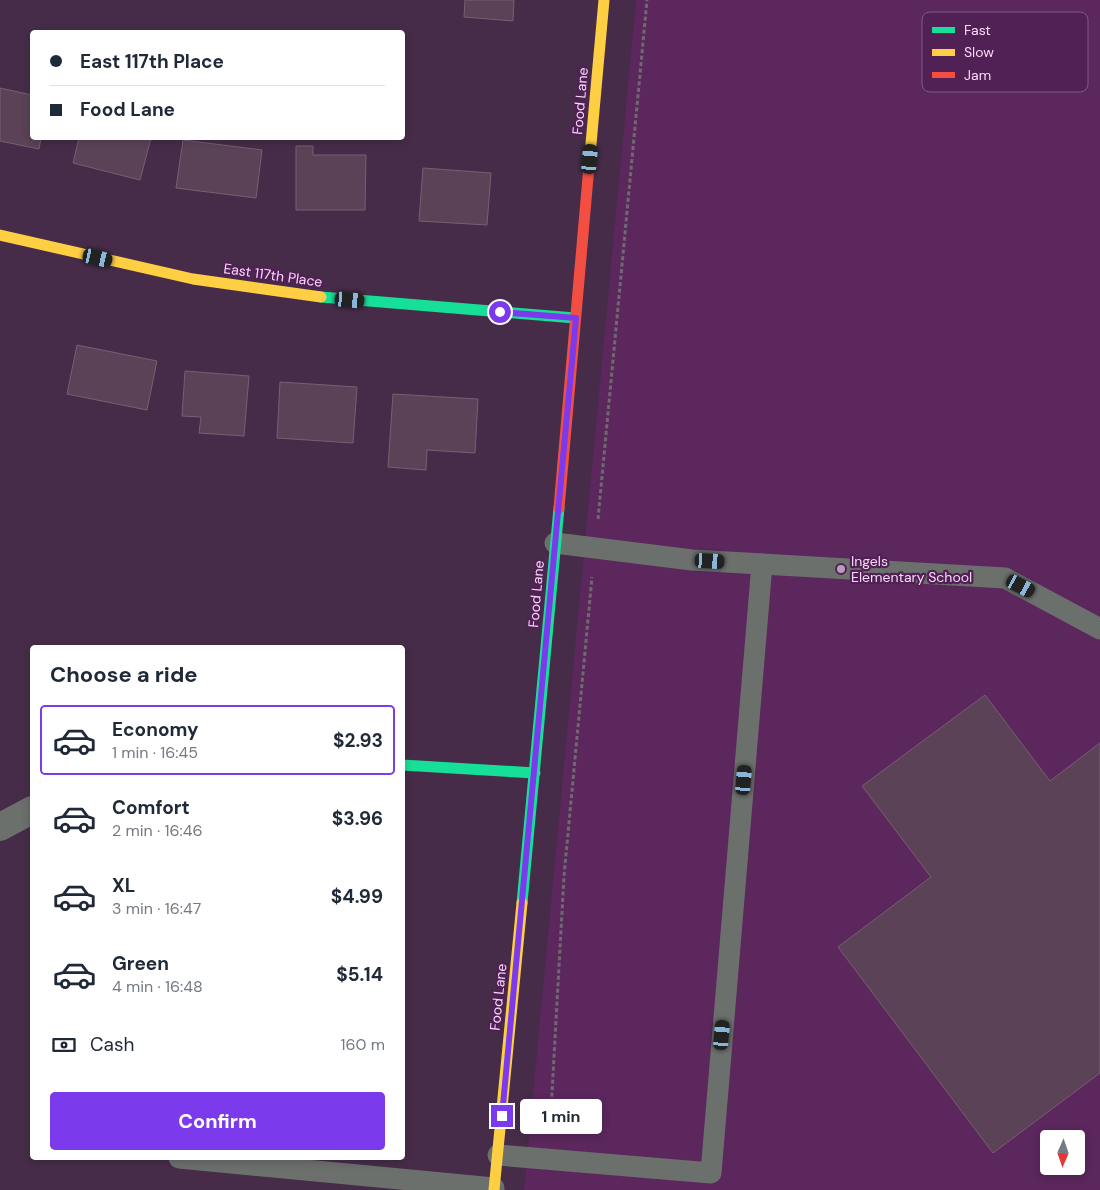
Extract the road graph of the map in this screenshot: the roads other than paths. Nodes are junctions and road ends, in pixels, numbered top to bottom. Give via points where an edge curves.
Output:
1 (604, 0) edge
2 (0, 235) edge
3 (576, 318) junction
4 (555, 543) junction
5 (762, 564) junction
6 (1100, 628) edge
7 (405, 765) edge
8 (535, 773) junction
9 (30, 811) edge
10 (0, 827) edge
11 (498, 1155) junction
12 (199, 1160) edge
13 (494, 1189) edge

1 - 3 street, Food Lane
2 - 3 street, East 117th Place via 193,279 293,295
3 - 4 street, Food Lane
4 - 5 lane via 692,560
4 - 8 street, Food Lane
5 - 6 lane via 1005,578
5 - 11 lane via 711,1173
7 - 8 street
8 - 11 street, Food Lane
9 - 10 street
11 - 13 street, Food Lane
12 - 13 lane

